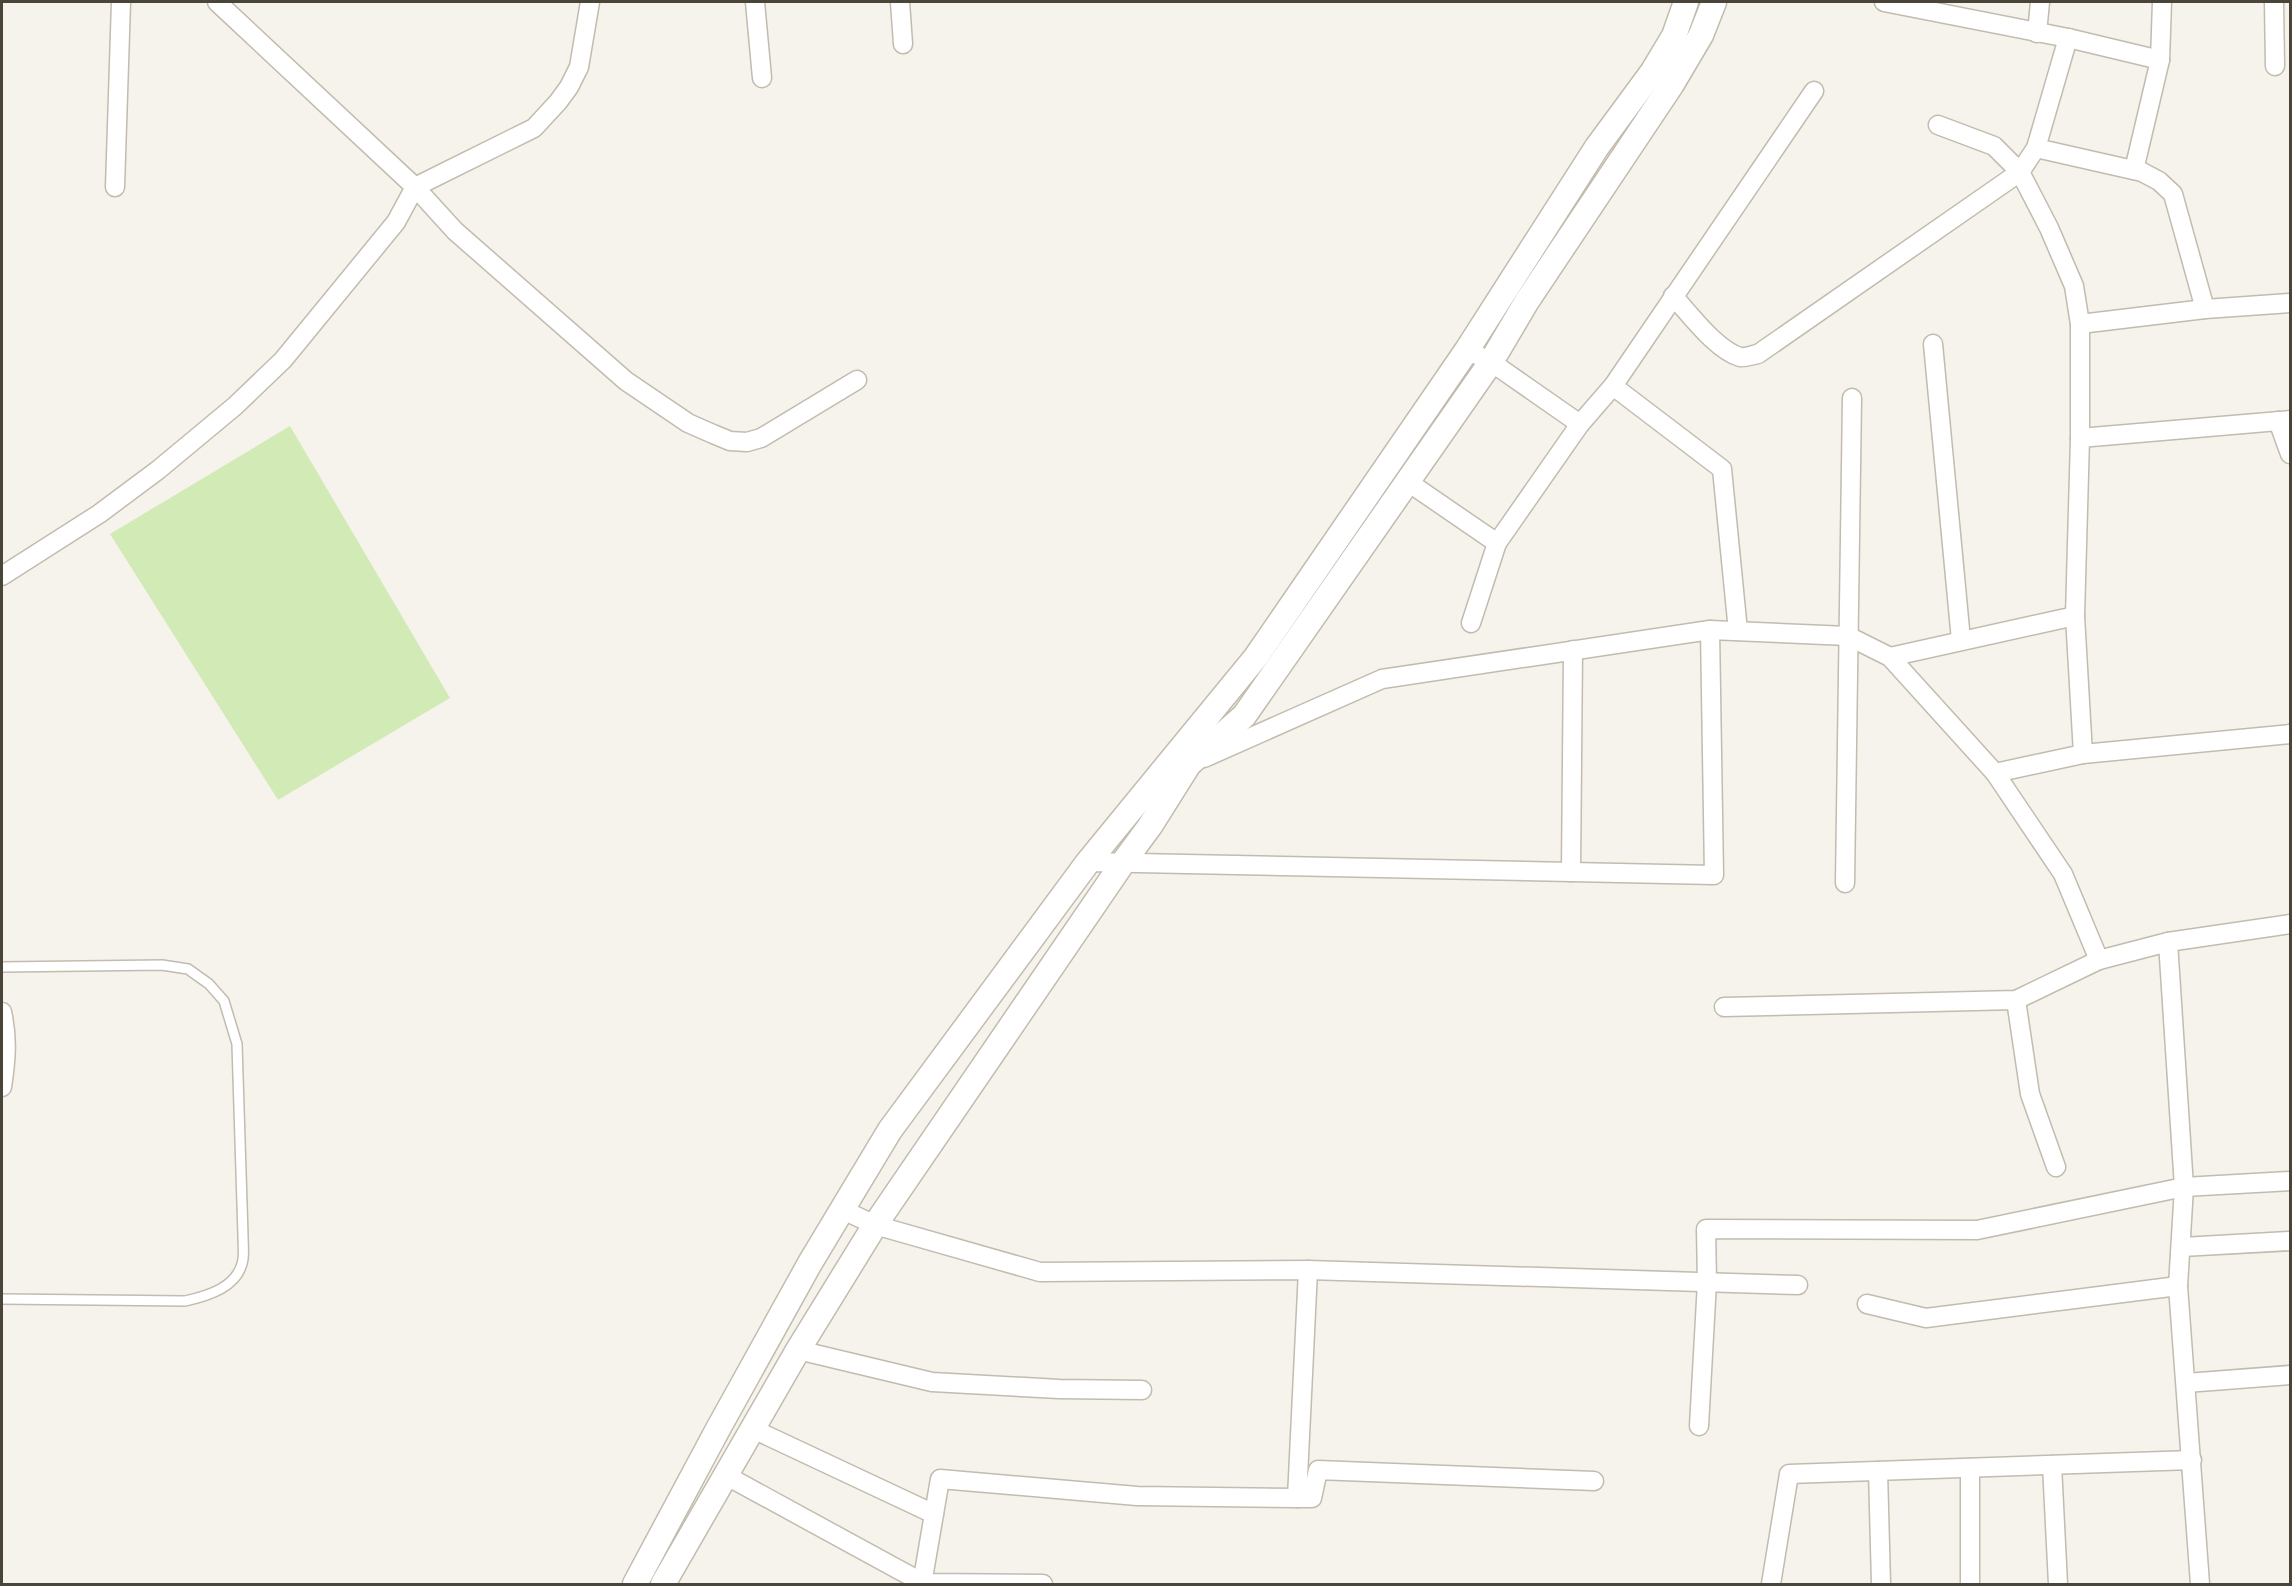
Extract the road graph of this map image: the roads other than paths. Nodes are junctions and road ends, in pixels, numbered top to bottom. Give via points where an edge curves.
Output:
1 (121, 2) edge
2 (218, 2) edge
3 (590, 2) edge
4 (755, 2) edge
5 (900, 2) edge
6 (1686, 2) edge
7 (1714, 2) edge
8 (1884, 2) edge
9 (2040, 2) edge
10 (2162, 2) edge
11 (2274, 2) edge
12 (1925, 6) edge
13 (2037, 33) junction
14 (2068, 38) junction
15 (1684, 41) junction
16 (903, 44) dead end
17 (2160, 60) junction
18 (2275, 66) dead end
19 (762, 78) dead end
20 (1814, 91) dead end
21 (1938, 125) dead end
22 (2036, 148) junction
23 (2020, 172) junction
24 (2142, 173) junction
25 (115, 187) dead end
26 (415, 187) junction
27 (1673, 296) junction
28 (2290, 303) edge
29 (2205, 309) junction
30 (2080, 324) junction
31 (1933, 344) dead end
32 (1467, 350) junction
33 (1491, 362) junction
34 (857, 380) dead end
35 (1613, 386) junction
36 (1852, 398) dead end
37 (2284, 420) edge
38 (1580, 424) junction
39 (2080, 438) junction
40 (2290, 454) edge
41 (1408, 482) junction
42 (1497, 543) junction
43 (2, 576) edge
44 (2075, 616) junction
45 (1471, 623) dead end
46 (1710, 630) junction
47 (1738, 631) junction
48 (1848, 636) junction
49 (1961, 640) junction
50 (1573, 650) junction
51 (1890, 657) junction
52 (2290, 734) edge
53 (2083, 754) junction
54 (1182, 760) junction
55 (1995, 773) junction
56 (1088, 862) junction
57 (1122, 864) junction
58 (1571, 872) junction
59 (1845, 883) dead end
60 (2290, 924) edge
61 (2168, 942) junction
62 (2099, 960) junction
63 (2, 967) edge
64 (2016, 1000) junction
65 (1724, 1006) dead end
66 (2, 1012) edge
67 (2, 1087) edge
68 (2056, 1167) dead end
69 (2290, 1181) edge
70 (2184, 1187) junction
71 (841, 1209) junction
72 (875, 1225) junction
73 (2290, 1241) edge
74 (2182, 1247) junction
75 (1308, 1270) junction
76 (1707, 1282) junction
77 (1798, 1285) dead end
78 (2178, 1286) junction
79 (2, 1299) edge
80 (1867, 1304) dead end
81 (798, 1350) junction
82 (2290, 1376) edge
83 (2186, 1383) junction
84 (1142, 1389) dead end
85 (1699, 1426) dead end
86 (753, 1429) junction
87 (2192, 1460) junction
88 (2052, 1465) junction
89 (1970, 1468) junction
90 (1878, 1471) junction
91 (727, 1476) junction
92 (1594, 1481) dead end
93 (1297, 1498) junction
94 (934, 1514) junction
95 (635, 1584) edge
96 (663, 1584) edge
97 (923, 1584) edge
98 (1043, 1584) edge
99 (1771, 1584) edge
100 (1881, 1584) edge
101 (1970, 1584) edge
102 (2058, 1584) edge
103 (2200, 1584) edge

1 - 25 street
2 - 26 street
3 - 26 street via 579,67 558,102 534,128
4 - 19 street
5 - 16 street
6 - 15 street
7 - 15 street via 1701,35
8 - 12 street
9 - 13 street
10 - 17 street
11 - 18 street
12 - 13 street
13 - 14 street
14 - 17 street
14 - 22 street
15 - 32 street via 1653,71 1597,147
15 - 33 street via 1655,111 1527,301
17 - 24 street
20 - 27 street
21 - 23 street via 1994,146
22 - 23 street
22 - 24 street
23 - 27 street via 1758,354 1741,357 1726,350
23 - 30 street via 2074,286
24 - 29 street via 2159,181 2172,194
26 - 34 street via 454,231 626,381 688,423 713,434 747,442 761,438
26 - 43 street via 396,222 283,360 235,406 99,514
27 - 35 street
28 - 29 street
29 - 30 street
30 - 39 street
31 - 49 street
32 - 33 street
32 - 54 street
33 - 38 street
33 - 41 street
35 - 38 street
35 - 47 street via 1722,469
36 - 48 street
37 - 39 street
37 - 40 street
38 - 42 street
39 - 44 street
41 - 42 street
41 - 54 street via 1244,716
42 - 45 street
44 - 49 street
44 - 53 street
46 - 47 street
46 - 50 street
46 - 58 street via 1714,875
47 - 48 street
48 - 51 street
48 - 59 street
49 - 51 street
50 - 54 street via 1382,679
50 - 58 street
51 - 55 street
52 - 53 street
53 - 55 street
54 - 56 street via 1128,810
54 - 57 street via 1150,826
55 - 62 street via 2063,874
56 - 57 street
56 - 71 street via 902,1112
57 - 58 street
57 - 72 street
60 - 61 street
61 - 62 street
61 - 70 street
62 - 64 street
63 - 79 lane via 162,965 188,969 224,1001 237,1044 243,1261 236,1275 221,1289 185,1300
64 - 65 street
64 - 68 street via 2030,1094
66 - 67 street via 7,1055
69 - 70 street
70 - 74 street
70 - 76 street via 1977,1230 1706,1229
71 - 72 street
71 - 95 street
72 - 75 street via 1040,1272
72 - 81 street
73 - 74 street
74 - 78 street
75 - 76 street
75 - 93 street
76 - 77 street
76 - 85 street
78 - 80 street via 1926,1318
78 - 83 street
81 - 84 street via 933,1383
81 - 86 street
82 - 83 street
83 - 87 street
86 - 91 street
86 - 94 street
87 - 88 street
87 - 103 street
88 - 89 street
88 - 102 street
89 - 90 street
89 - 101 street
90 - 99 street via 1789,1474
90 - 100 street
91 - 96 street
91 - 97 street
92 - 93 street via 1318,1470 1312,1498
93 - 94 street via 1137,1496 940,1479
94 - 97 street
97 - 98 street

